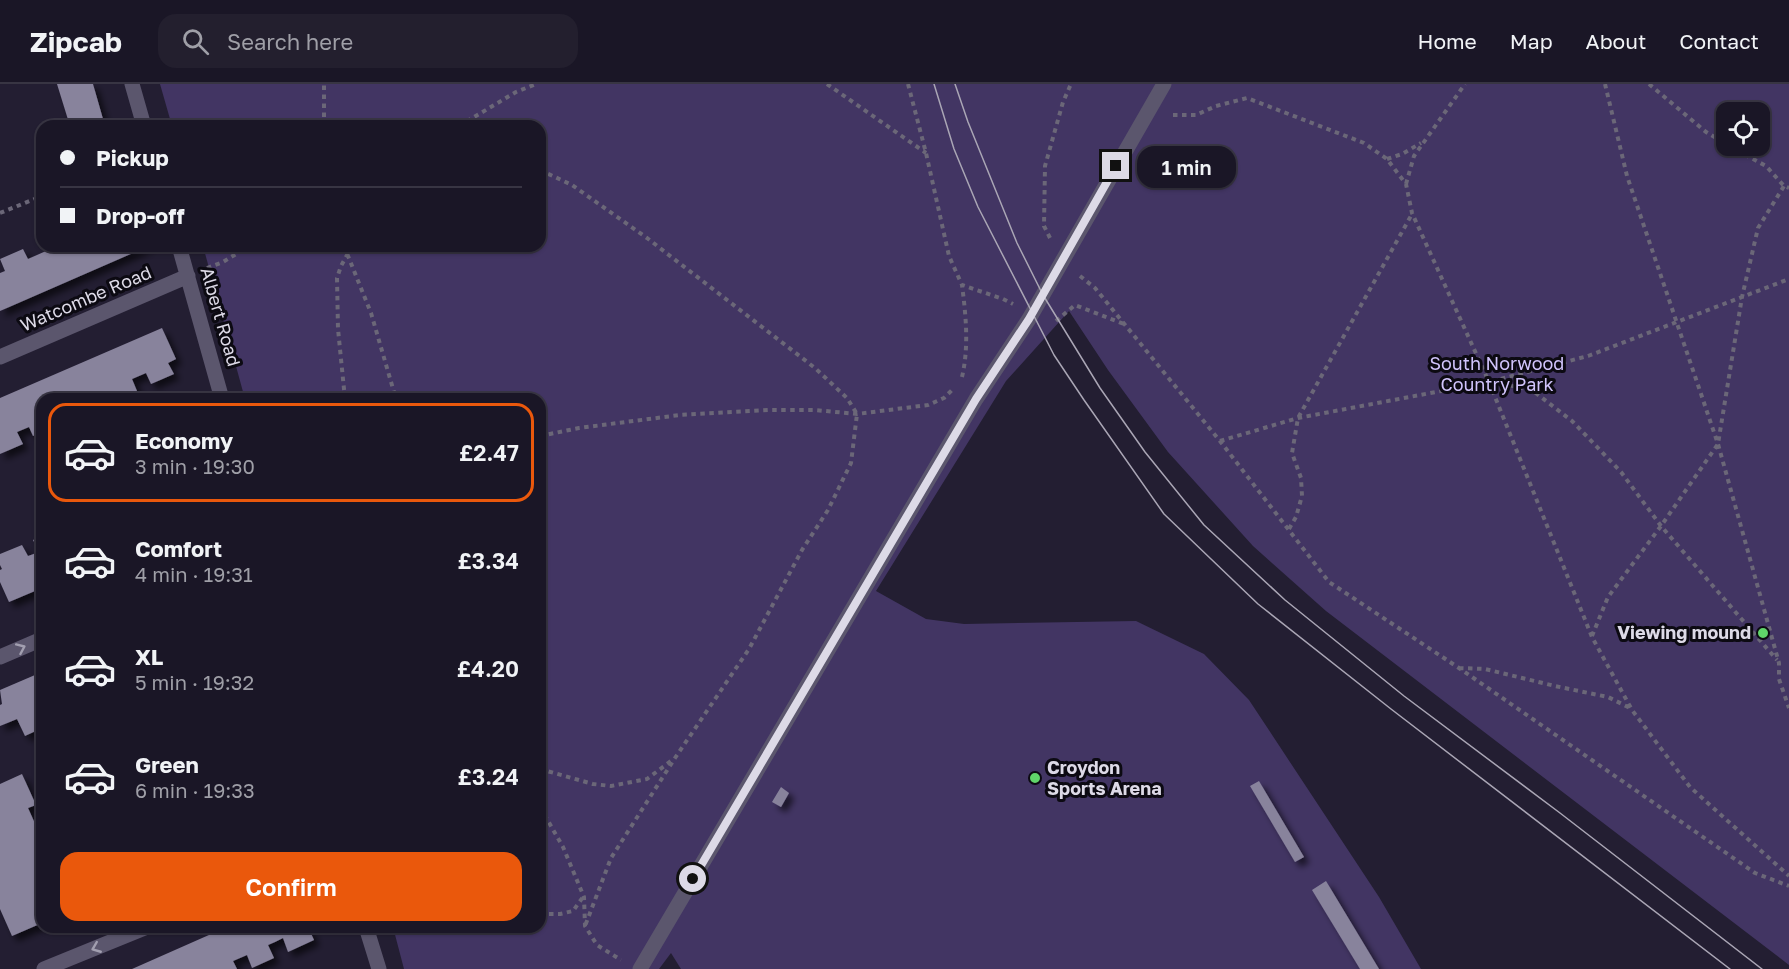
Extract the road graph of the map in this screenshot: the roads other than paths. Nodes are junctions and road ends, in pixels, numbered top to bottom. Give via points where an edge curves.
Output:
1 (132, 84) edge
2 (1164, 84) edge
3 (142, 120) edge
4 (181, 252) edge
5 (188, 276) junction
6 (0, 357) edge
7 (220, 393) edge
8 (36, 642) edge
9 (0, 657) edge
10 (132, 933) edge
11 (368, 933) edge
12 (44, 969) edge
13 (379, 969) edge
14 (640, 969) edge

1 - 3 street
2 - 14 street via 1029,319 976,399
4 - 5 street, Albert Road
5 - 6 street, Watcombe Road
5 - 7 street, Albert Road
9 -> 8 street
10 -> 12 street
11 - 13 street

